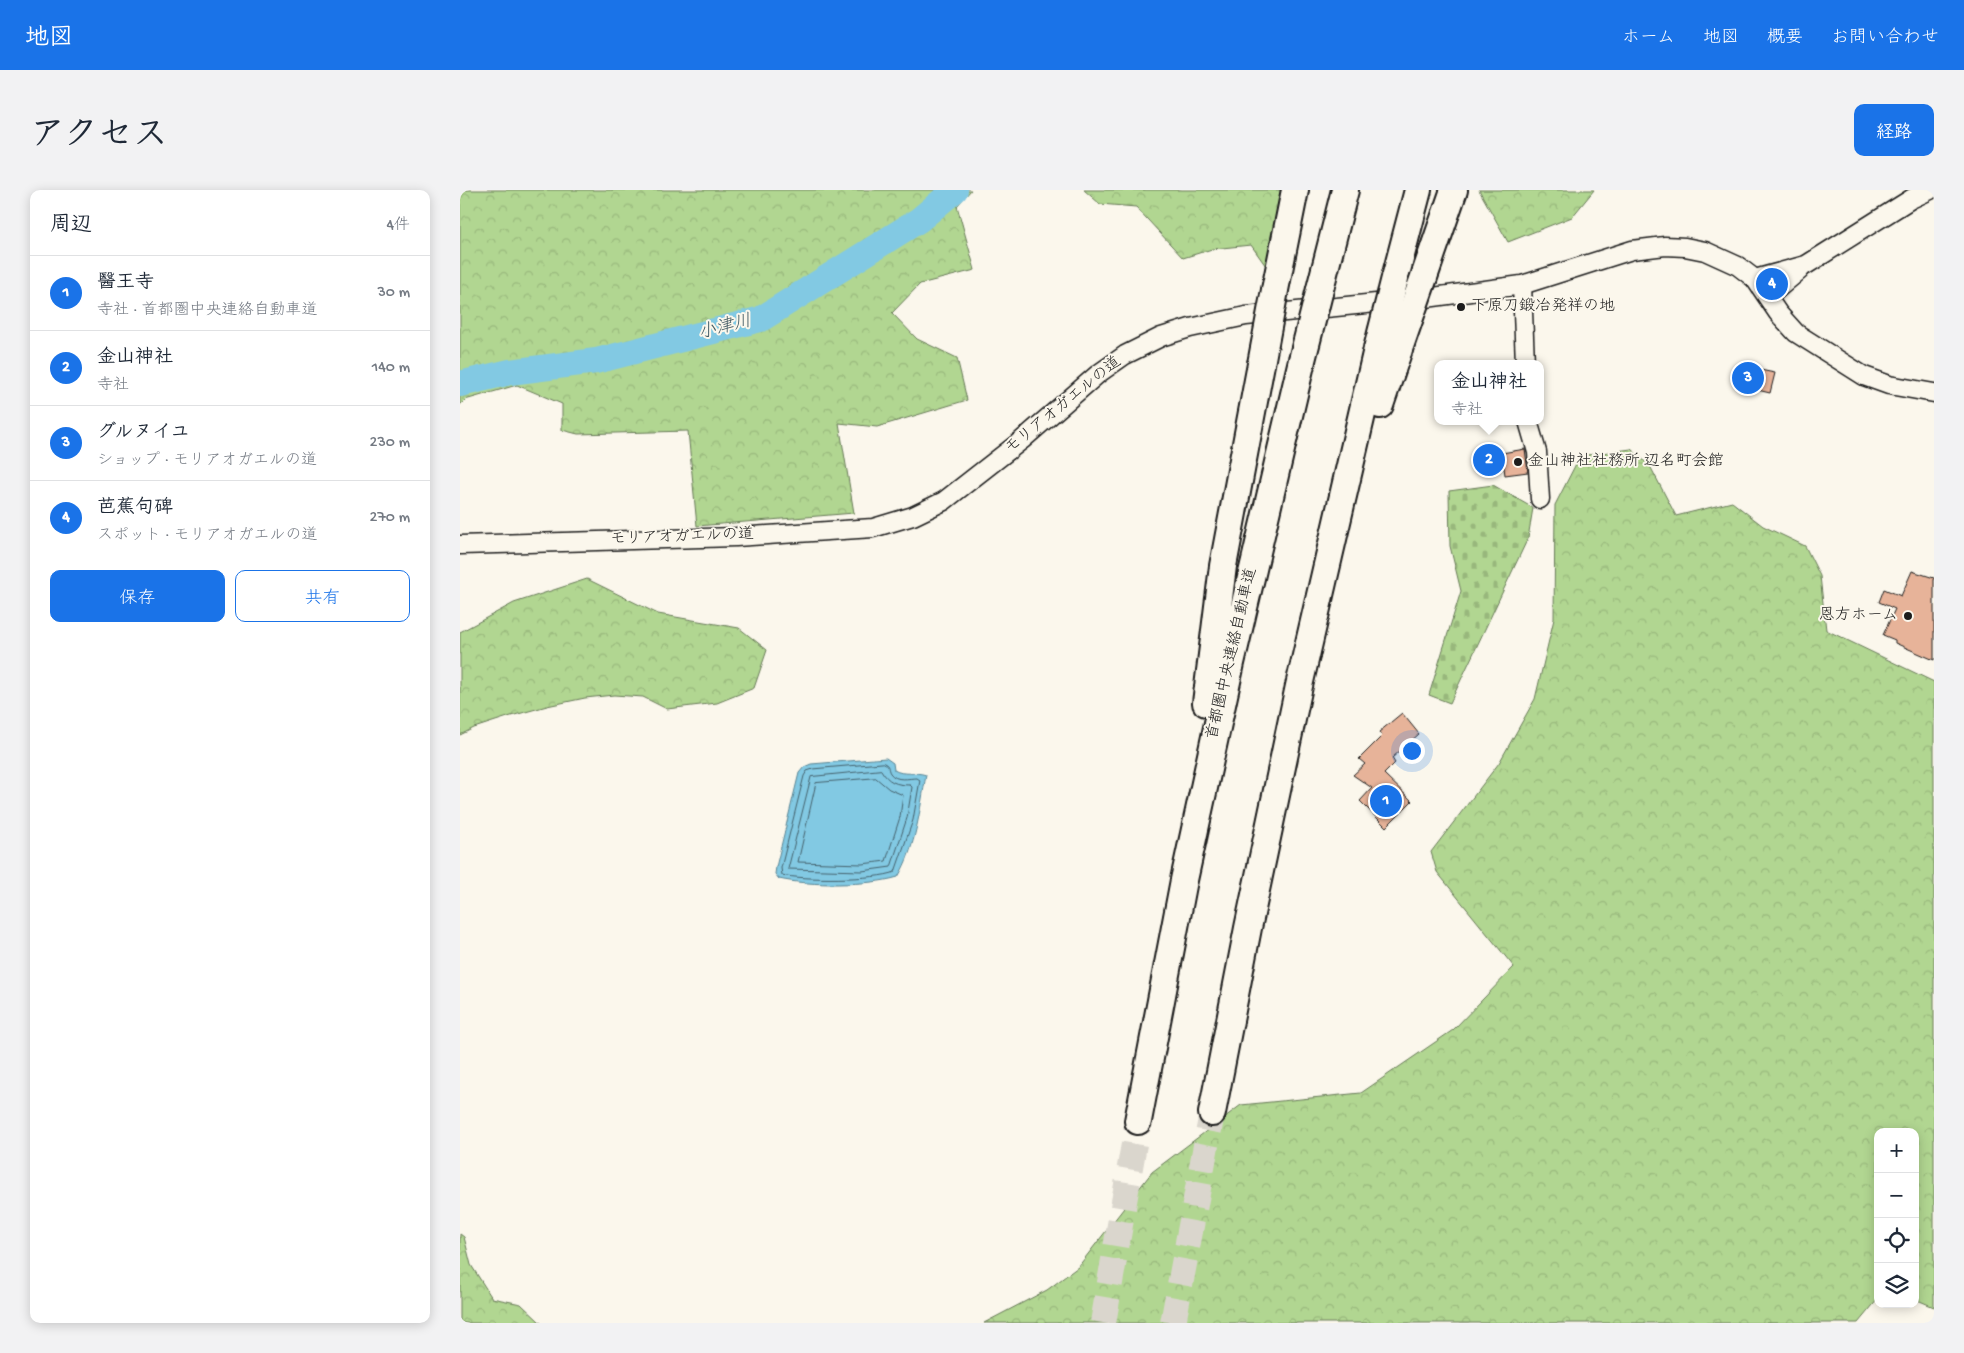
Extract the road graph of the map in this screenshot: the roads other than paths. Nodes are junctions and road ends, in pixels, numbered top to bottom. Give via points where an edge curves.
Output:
1 (1295, 190) edge
2 (1345, 190) edge
3 (1418, 190) edge
4 (1454, 190) edge
5 (1930, 190) edge
6 (1806, 265) junction
7 (1755, 279) junction
8 (1522, 285) junction
9 (1768, 297) junction
10 (1388, 348) junction
11 (1525, 360) edge
12 (1934, 393) edge
13 (1529, 425) edge
14 (1540, 499) dead end
15 (460, 545) edge
16 (1184, 880) junction
17 (1212, 1113) tunnel mouth
18 (1138, 1121) tunnel mouth

1 - 16 highway, bridge via 1224,566
2 - 16 highway, 首都圏中央連絡自動車道, bridge via 1231,663
3 - 10 highway, bridge via 1395,278
4 - 10 highway, bridge via 1424,277
5 - 6 street
6 - 7 street
6 - 9 street
7 - 8 street, モリアオガエルの道 via 1738,266 1705,251 1665,246 1632,250
7 - 9 street, モリアオガエルの道
8 - 11 street
8 - 15 street, モリアオガエルの道 via 1246,316 1161,337 1125,355 1098,374 1022,440 944,501 913,516 873,528 736,537
9 - 12 street, モリアオガエルの道 via 1796,333 1864,376 1884,384
10 - 17 highway via 1299,686
13 - 14 street via 1537,452
16 - 18 highway, 首都圏中央連絡自動車道

